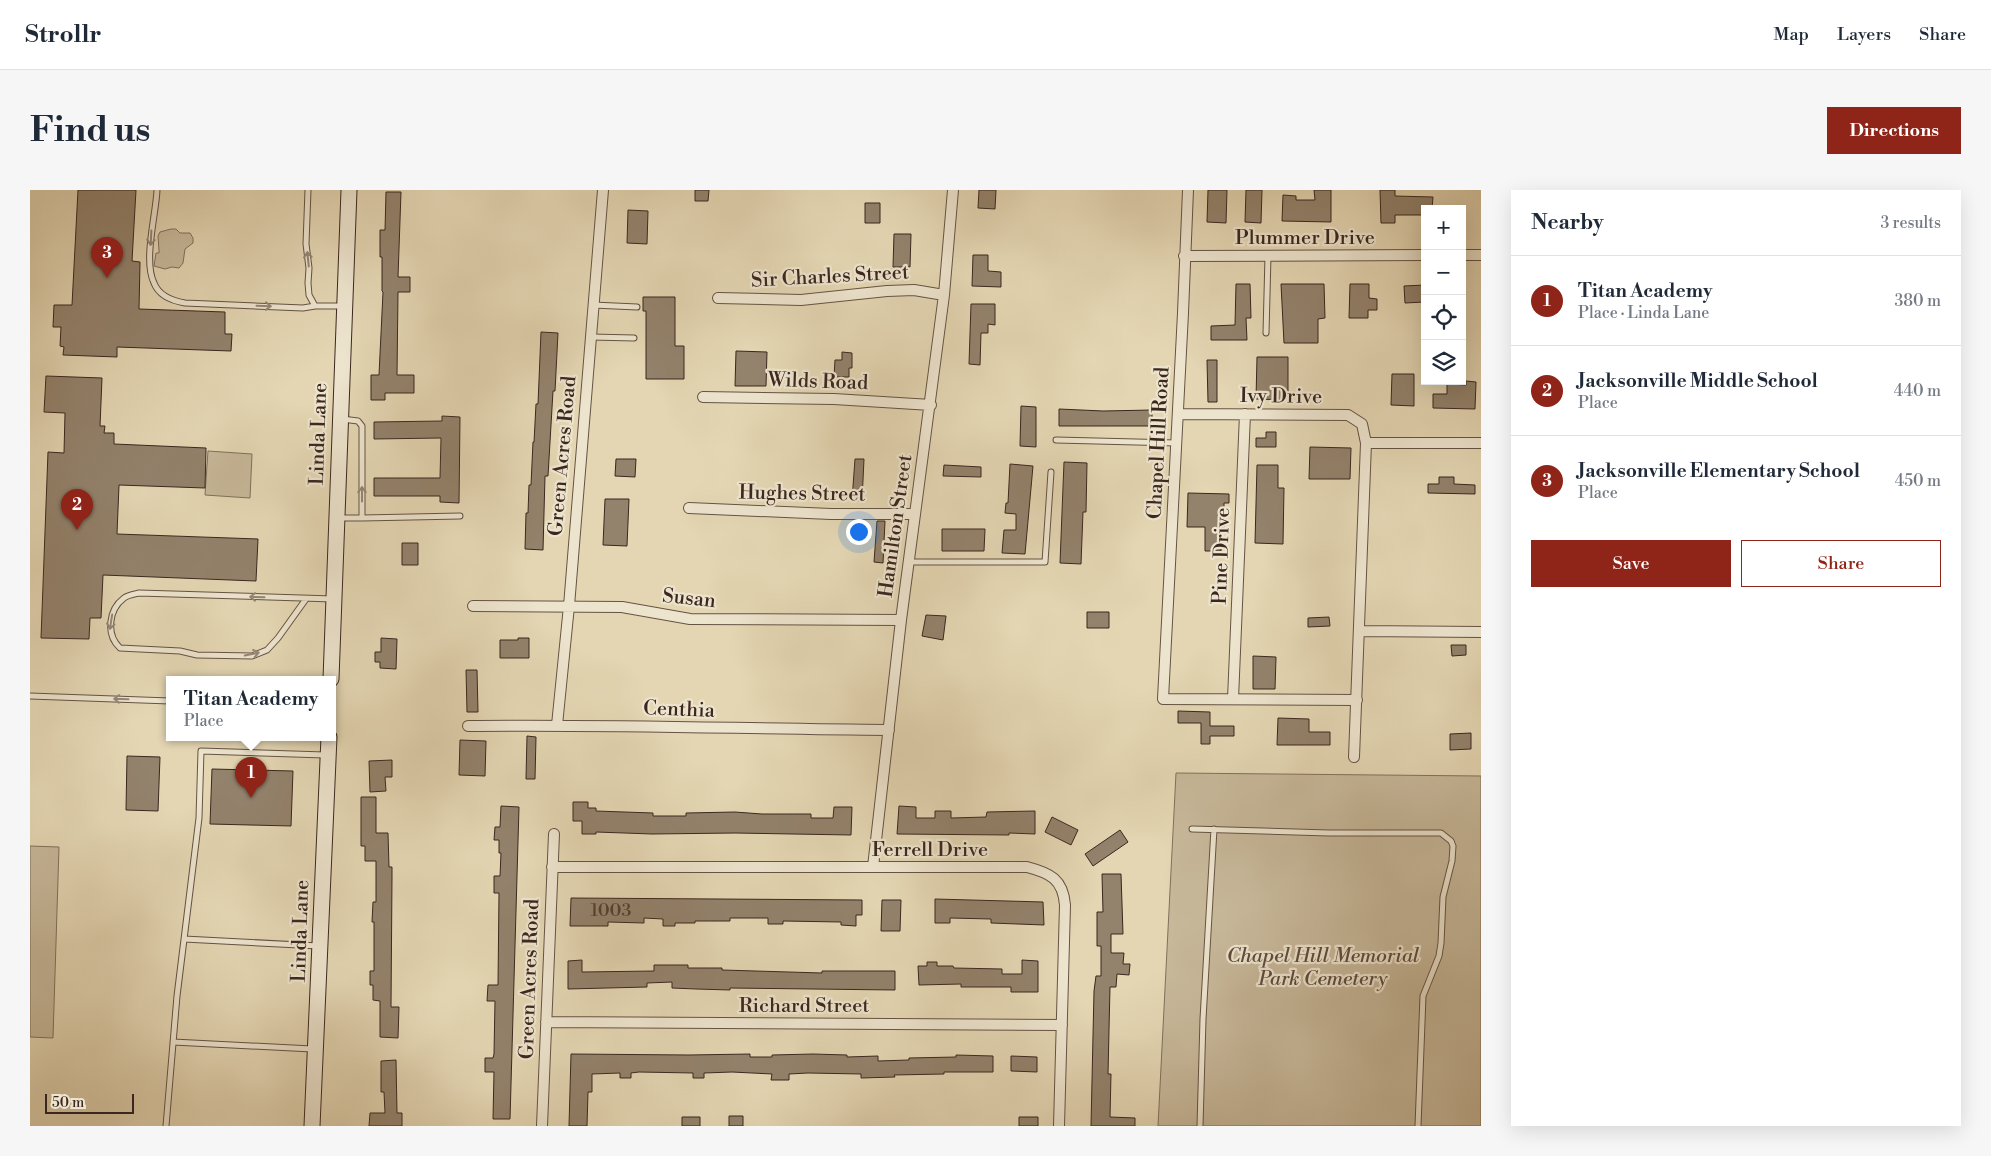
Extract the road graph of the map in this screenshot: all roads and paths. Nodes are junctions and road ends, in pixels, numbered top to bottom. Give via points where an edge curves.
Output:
1 (157, 190) edge
2 (308, 190) edge
3 (349, 190) edge
4 (603, 190) edge
5 (953, 190) edge
6 (1188, 190) edge
7 (1421, 255) edge
8 (1466, 255) edge
9 (1481, 255) edge
10 (1184, 256) junction
11 (1268, 256) junction
12 (944, 295) junction
13 (718, 298) dead end
14 (593, 305) junction
15 (315, 306) junction
16 (345, 306) junction
17 (637, 307) dead end
18 (1266, 333) dead end
19 (590, 337) junction
20 (634, 338) dead end
21 (703, 397) dead end
22 (930, 405) junction
23 (1178, 414) junction
24 (1245, 414) junction
25 (340, 418) junction
26 (1056, 440) dead end
27 (1176, 443) junction
28 (1366, 443) junction
29 (1481, 443) edge
30 (1051, 472) dead end
31 (689, 508) dead end
32 (915, 514) junction
33 (460, 516) dead end
34 (336, 518) junction
35 (362, 518) junction
36 (908, 562) junction
37 (306, 599) junction
38 (334, 599) junction
39 (473, 606) dead end
40 (569, 606) junction
41 (901, 620) junction
42 (1360, 631) junction
43 (1481, 632) edge
44 (331, 676) edge
45 (30, 696) edge
46 (1233, 699) junction
47 (1357, 700) junction
48 (166, 701) edge
49 (557, 724) junction
50 (468, 726) dead end
51 (889, 730) junction
52 (329, 741) edge
53 (328, 755) junction
54 (1354, 757) dead end
55 (1192, 829) dead end
56 (1214, 830) junction
57 (554, 834) dead end
58 (552, 867) junction
59 (873, 867) junction
60 (184, 939) junction
61 (320, 946) junction
62 (546, 1022) junction
63 (1062, 1025) junction
64 (173, 1042) junction
65 (316, 1049) junction
66 (166, 1126) edge
67 (312, 1126) edge
68 (542, 1126) edge
69 (1059, 1126) edge
70 (1200, 1126) edge
71 (1418, 1126) edge

1 -> 15 lane via 150,265 154,283 163,295 185,303
15 -> 2 lane via 309,295 308,283
3 - 16 street, Linda Lane
4 - 14 street, Green Acres Road
5 - 12 street, Hamilton Street
6 - 10 street, Chapel Hill Road
7 - 11 street, Plummer Drive
8 - 9 street
10 - 11 street, Plummer Drive
10 - 23 street, Chapel Hill Road
11 - 18 lane
12 - 13 street, Sir Charles Street via 914,290 801,300
12 - 22 street, Hamilton Street
14 - 17 lane
14 - 19 street, Green Acres Road
15 - 16 lane
16 - 25 street, Linda Lane
19 - 20 lane
19 - 40 street, Green Acres Road
21 - 22 street, Wilds Road via 834,399
22 - 32 street, Hamilton Street
23 - 24 street, Ivy Drive
23 - 27 street, Chapel Hill Road
24 - 28 street, Ivy Drive via 1348,415 1362,424
24 - 46 street, Pine Drive
25 - 34 street, Linda Lane
35 -> 25 lane via 362,426
26 - 27 lane
27 - 46 street, Chapel Hill Road via 1164,699
28 - 29 street
28 - 42 street, Ivy Drive
30 - 36 lane via 1045,562
31 - 32 street, Hughes Street
32 - 36 street, Hamilton Street
33 - 35 lane
34 - 35 lane
34 - 38 street, Linda Lane
36 - 41 street, Hamilton Street
37 -> 37 lane via 140,593 124,598 113,612 110,631 120,648 252,656 267,650
37 - 38 lane
38 - 44 street, Linda Lane
39 - 40 street, Susan
40 - 41 street, Susan via 622,608 690,619
40 - 49 street, Green Acres Road
41 - 51 street, Hamilton Street
42 - 43 street
42 - 47 street
48 -> 45 lane
46 - 47 street
47 - 54 street
49 - 50 street, Centhia
49 - 51 street, Centhia
51 - 59 street, Hamilton Street
52 - 53 street, Linda Lane
53 - 60 lane via 201,751 199,818
53 - 61 street, Linda Lane
55 - 56 lane
56 - 70 lane
56 - 71 lane via 1441,833 1451,841 1452,861 1443,897 1441,943 1423,996
57 - 58 street, Green Acres Road
58 - 59 street, Ferrell Drive
58 - 62 street, Green Acres Road
59 - 63 street, Ferrell Drive via 1027,867 1055,879 1063,889 1065,905
60 - 61 lane
60 - 64 lane
61 - 65 street, Linda Lane
62 - 63 street, Richard Street
62 - 68 street, Green Acres Road
63 - 69 street, Ferrell Drive
64 - 65 lane
64 - 66 lane
65 - 67 street, Linda Lane

